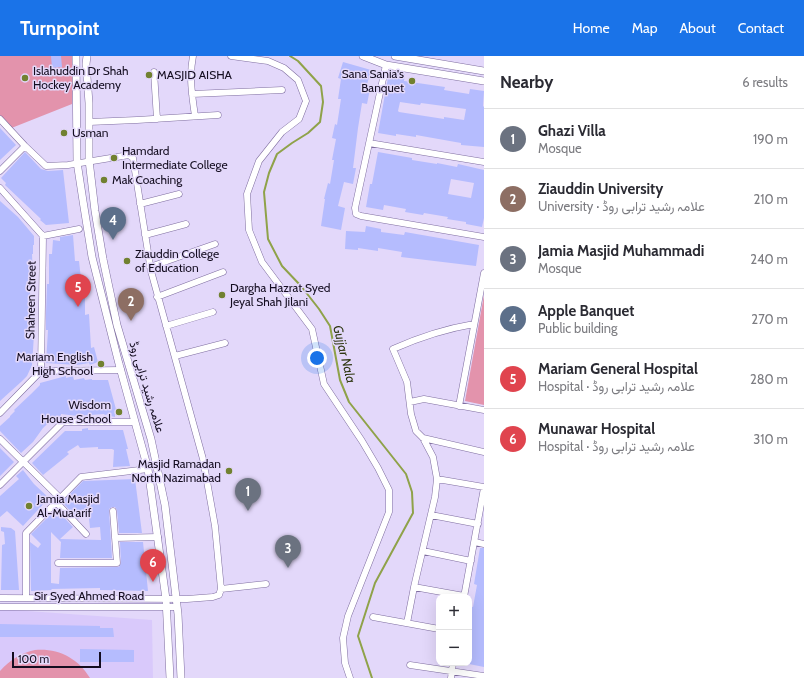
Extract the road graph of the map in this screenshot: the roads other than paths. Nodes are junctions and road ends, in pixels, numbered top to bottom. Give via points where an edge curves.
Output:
1 (76, 56) edge
2 (87, 56) edge
3 (193, 56) edge
4 (231, 56) edge
5 (363, 56) edge
6 (395, 56) edge
7 (386, 65) junction
8 (484, 71) edge
9 (154, 72) dead end
10 (484, 82) edge
11 (282, 90) dead end
12 (192, 94) junction
13 (218, 115) dead end
14 (195, 116) junction
15 (0, 119) edge
16 (157, 119) junction
17 (89, 122) junction
18 (369, 143) junction
19 (25, 146) junction
20 (89, 160) junction
21 (78, 162) junction
22 (484, 162) edge
23 (0, 171) edge
24 (0, 188) edge
25 (179, 194) dead end
26 (140, 204) junction
27 (186, 224) dead end
28 (79, 229) dead end
29 (145, 235) junction
30 (43, 236) junction
31 (484, 237) edge
32 (215, 244) dead end
33 (150, 267) junction
34 (223, 272) dead end
35 (484, 272) edge
36 (157, 297) junction
37 (213, 312) dead end
38 (474, 324) junction
39 (166, 326) junction
40 (225, 342) dead end
41 (175, 356) junction
42 (120, 370) junction
43 (41, 371) junction
44 (410, 402) junction
45 (459, 406) junction
46 (484, 410) edge
47 (0, 414) edge
48 (135, 422) junction
49 (423, 438) junction
50 (0, 439) edge
51 (484, 452) edge
52 (23, 462) junction
53 (148, 469) junction
54 (437, 479) junction
55 (0, 485) edge
56 (484, 488) edge
57 (58, 500) junction
58 (113, 510) dead end
59 (431, 516) junction
60 (478, 524) junction
61 (86, 534) dead end
62 (158, 537) junction
63 (115, 538) junction
64 (475, 542) junction
65 (484, 544) edge
66 (423, 551) junction
67 (471, 561) junction
68 (58, 563) dead end
69 (266, 584) dead end
70 (414, 587) junction
71 (221, 589) junction
72 (453, 594) edge
73 (464, 594) edge
74 (0, 598) edge
75 (26, 598) junction
76 (166, 599) junction
77 (177, 599) junction
78 (0, 607) edge
79 (166, 607) junction
80 (177, 607) junction
81 (373, 617) dead end
82 (407, 623) junction
83 (436, 628) edge
84 (410, 665) dead end
85 (453, 666) edge
86 (452, 670) junction
87 (484, 676) edge
88 (170, 678) edge
89 (181, 678) edge
90 (350, 678) edge
91 (451, 678) edge

1 - 21 main road, علامہ رشید ترابی روڈ
2 - 17 main road, علامہ رشید ترابی روڈ
3 - 12 street
4 - 90 street via 268,61 284,68 298,80 306,101 299,119 282,132 259,161 247,194 249,230 262,262 312,329 324,384 366,448 389,490 388,512 348,616 343,638 345,663
5 - 7 main road
6 - 8 main road
7 - 10 main road
7 - 18 street
9 - 16 street
11 - 12 street
12 - 14 street
13 - 14 street
14 - 16 street
15 - 19 street
16 - 17 street
17 - 20 main road, علامہ رشید ترابی روڈ
18 - 22 street
18 - 31 street via 355,208 356,214
19 - 21 street via 46,166
19 - 23 street
20 - 21 street
20 - 26 street via 129,155 133,158
20 - 77 main road, علامہ رشید ترابی روڈ via 102,259 117,325 151,439 163,497
21 - 42 main road, علامہ رشید ترابی روڈ via 92,257
24 - 30 street
25 - 26 street
26 - 29 street
27 - 29 street
28 - 30 street
29 - 33 street
30 - 43 street, Shaheen Street
32 - 33 street
33 - 36 street
34 - 36 street
35 - 38 street
36 - 39 street
37 - 39 street
38 - 44 street via 427,335 393,349 407,382
38 - 45 street
39 - 41 street
40 - 41 street
41 - 71 street via 204,459 216,526
42 - 43 street
42 - 48 main road, علامہ رشید ترابی روڈ
43 - 47 street
44 - 45 street via 424,399
44 - 49 street via 416,431
45 - 46 street
48 - 52 street via 63,422
48 - 53 main road, علامہ رشید ترابی روڈ
49 - 51 street
49 - 54 street via 433,457
50 - 52 street
52 - 55 street
52 - 57 street
53 - 57 street via 81,476
53 - 62 main road, علامہ رشید ترابی روڈ
54 - 56 street
54 - 59 street
56 - 60 street
57 - 61 street
57 - 75 street via 26,533
58 - 63 street
59 - 60 street
59 - 66 street
60 - 64 street
62 - 63 street
62 - 76 main road, علامہ رشید ترابی روڈ
63 - 68 street via 115,563
64 - 65 street
64 - 67 street
66 - 67 street
66 - 70 street
67 - 73 street
69 - 71 street
70 - 72 street
70 - 82 street
71 - 77 street, Sir Syed Ahmed Road via 219,595 213,597
74 - 75 street, Sir Syed Ahmed Road
75 - 76 street, Sir Syed Ahmed Road
76 - 77 street, Sir Syed Ahmed Road
76 - 79 main road, علامہ رشید ترابی روڈ
77 - 80 main road, علامہ رشید ترابی روڈ
78 - 79 street, Sir Syed Ahmed Road
79 - 80 street, Sir Syed Ahmed Road
79 - 88 main road, علامہ رشید ترابی روڈ
80 - 89 main road, علامہ رشید ترابی روڈ
81 - 82 street
82 - 83 street
84 - 86 street
85 - 86 street
86 - 87 street
86 - 91 street

